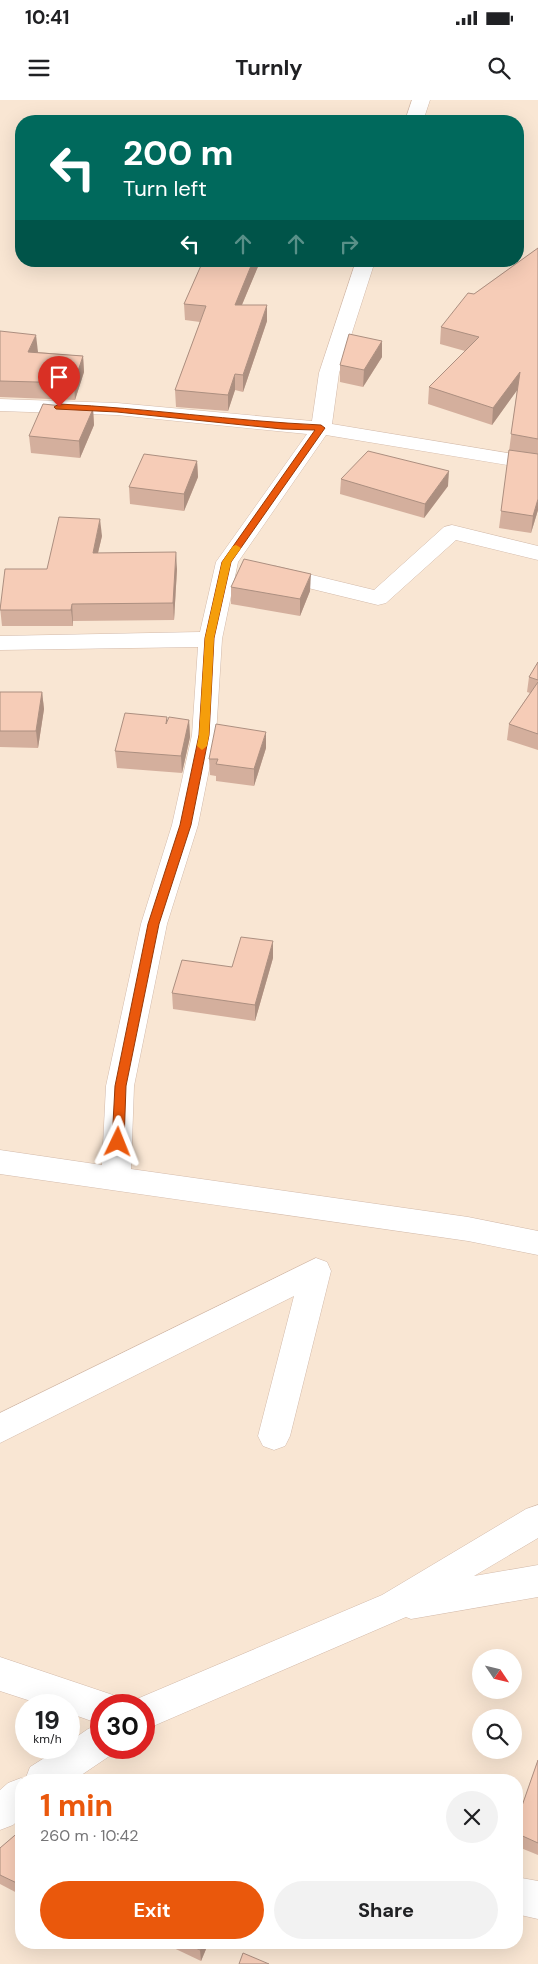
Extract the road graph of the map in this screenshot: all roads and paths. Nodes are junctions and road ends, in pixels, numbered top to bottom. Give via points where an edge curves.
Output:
1 (421, 100) edge
2 (416, 115) edge
3 (364, 267) edge
4 (0, 405) edge
5 (321, 428) junction
6 (538, 464) edge
7 (538, 553) edge
8 (242, 566) junction
9 (210, 638) junction
10 (0, 643) edge
11 (0, 1162) edge
12 (116, 1178) junction
13 (538, 1243) edge
14 (0, 1429) edge
15 (274, 1436) dead end
16 (538, 1520) edge
17 (538, 1581) edge
18 (394, 1606) junction
19 (0, 1674) edge
20 (90, 1703) edge
21 (155, 1708) edge
22 (90, 1748) edge
23 (52, 1774) edge
24 (15, 1801) edge
25 (0, 1812) edge
26 (523, 1897) edge
27 (538, 1900) edge

1 - 2 street
3 - 5 street via 329,373
4 - 5 street via 117,409
5 - 6 street
5 - 8 street
7 - 8 street via 452,532 378,598
8 - 9 street
9 - 10 street
9 - 12 street via 204,735 186,825 154,924 120,1086
11 - 12 street
12 - 13 street via 468,1229
14 - 15 street via 316,1271
16 - 18 street
17 - 18 street
18 - 21 street
19 - 20 street
22 - 23 street
24 - 25 street
26 - 27 street

